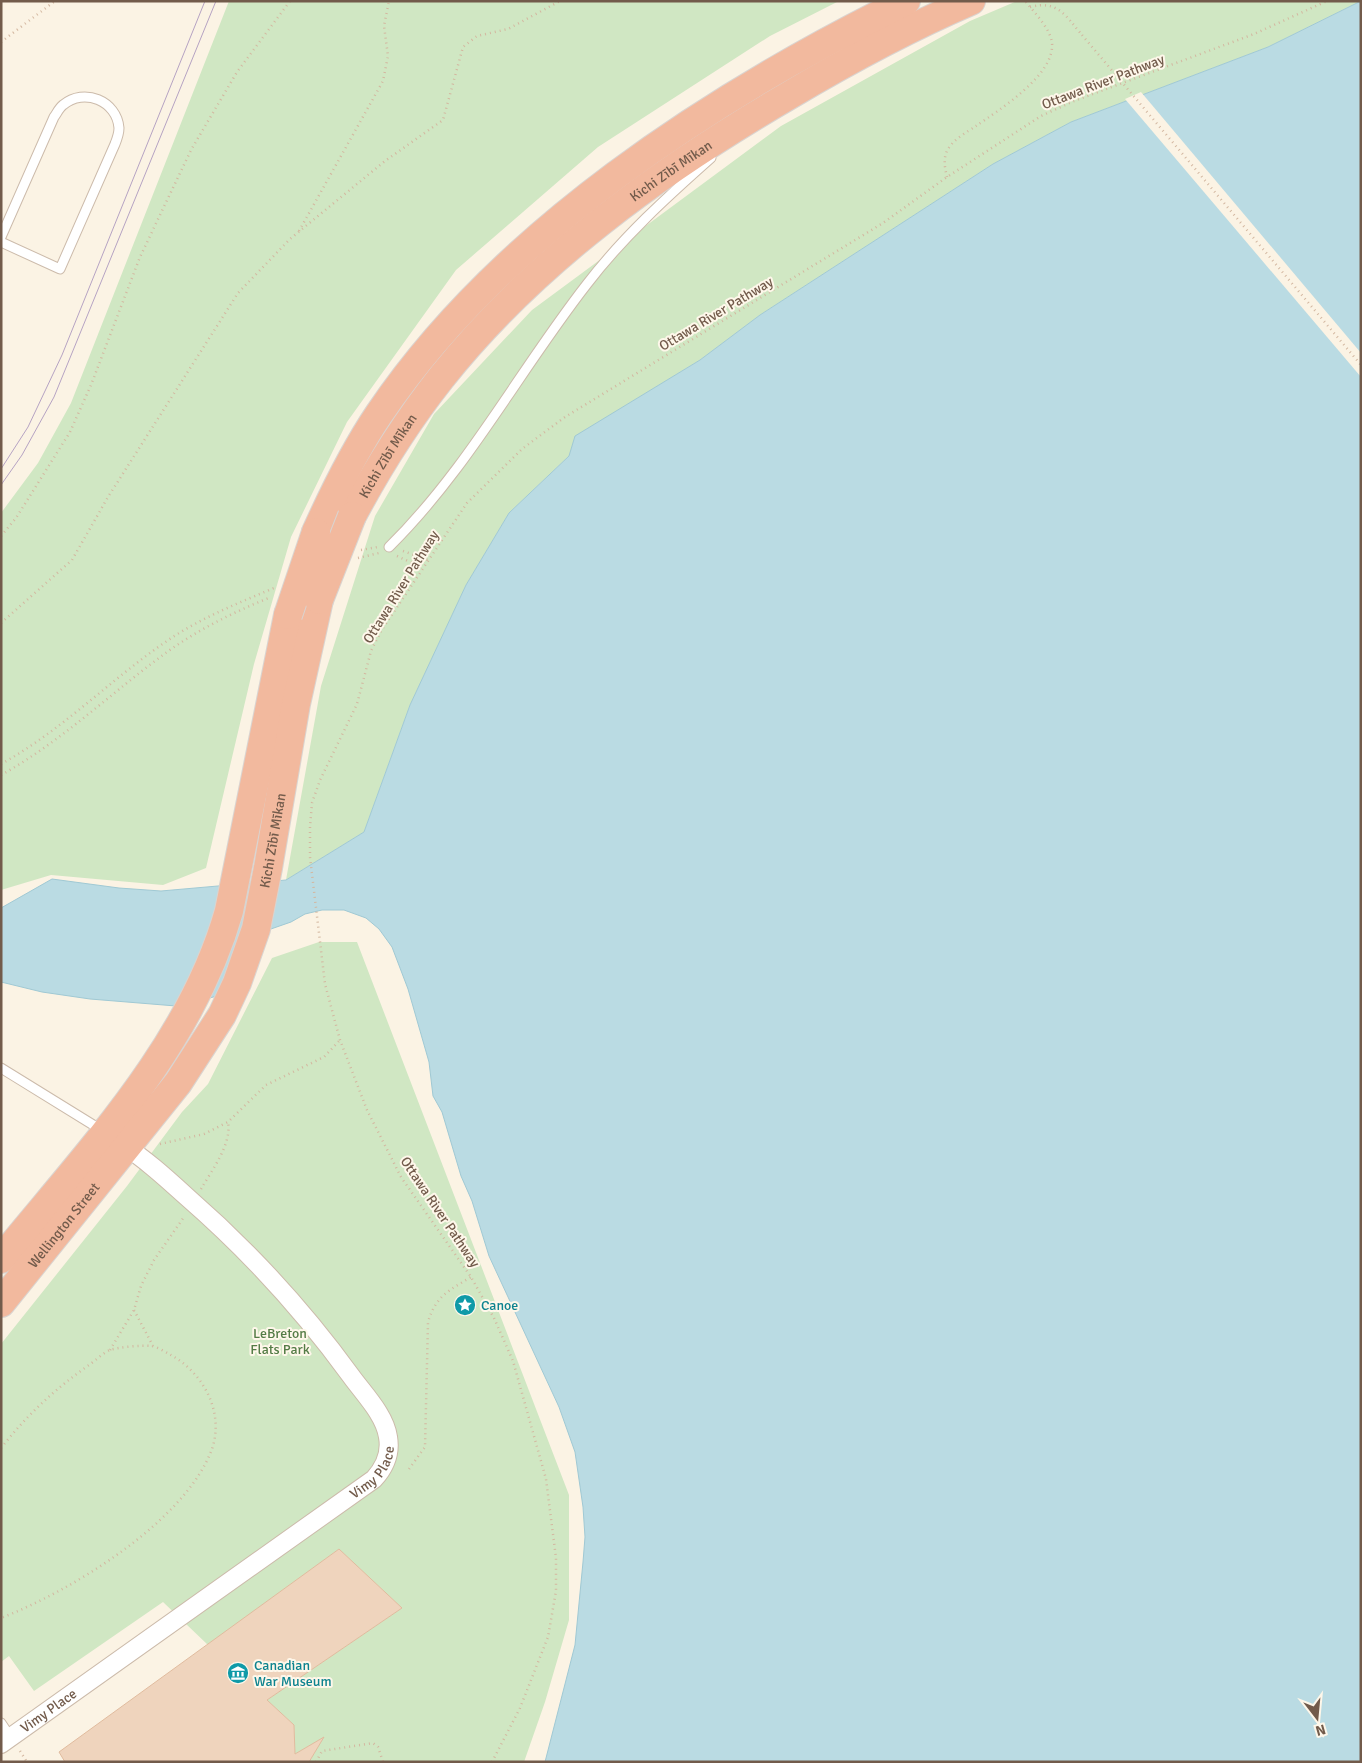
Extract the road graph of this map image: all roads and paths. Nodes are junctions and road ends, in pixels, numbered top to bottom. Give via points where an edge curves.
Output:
1 (54, 1) edge
2 (290, 1) edge
3 (389, 1) edge
4 (560, 1) edge
5 (906, 1) edge
6 (971, 1) edge
7 (1025, 1) edge
8 (1328, 1) edge
9 (1030, 7) junction
10 (1, 42) edge
11 (769, 107) junction
12 (947, 177) junction
13 (298, 233) junction
14 (1, 237) edge
15 (1, 242) edge
16 (1361, 365) edge
17 (1, 536) edge
18 (358, 551) dead end
19 (388, 551) junction
20 (428, 560) junction
21 (352, 561) dead end
22 (423, 568) junction
23 (278, 587) dead end
24 (283, 604) junction
25 (1, 623) edge
26 (1, 764) edge
27 (1, 775) edge
28 (340, 1040) junction
29 (1, 1068) edge
30 (228, 1122) junction
31 (104, 1132) junction
32 (160, 1144) dead end
33 (126, 1147) junction
34 (194, 1203) junction
35 (1, 1259) edge
36 (471, 1277) junction
37 (1, 1303) edge
38 (134, 1310) junction
39 (153, 1346) junction
40 (110, 1350) junction
41 (1, 1448) edge
42 (409, 1469) dead end
43 (1, 1618) edge
44 (4, 1735) edge
45 (316, 1762) edge
46 (383, 1762) edge
47 (492, 1762) edge

1 - 10 path
2 - 17 path via 237,72 191,150 140,257 70,432 38,485
3 - 13 path via 384,26 388,56 383,81
4 - 13 path via 508,29 477,36 463,47 443,120 386,161
5 - 24 highway, Kichi Zībī Mīkan, bridge via 827,40 645,154 542,236 461,312 415,365 356,450
6 - 11 highway, Kichi Zībī Mīkan via 873,48
7 - 9 path
8 - 12 path, Ottawa River Pathway via 1041,116
9 - 12 path via 1050,36 1052,52 1048,61 1010,102 951,144 945,158
9 - 16 path, bridge via 1043,3 1056,6
11 - 19 lane via 635,228 609,256 562,317 431,504
11 - 33 highway, Kichi Zībī Mīkan, bridge via 645,190 574,245 509,302 442,377 378,469 352,516 319,600 250,946 222,1015 194,1060
12 - 20 path, Ottawa River Pathway via 883,222 540,435 467,503
13 - 25 path via 238,293 108,496 72,560
14 - 15 lane via 54,117 63,105 78,97 92,97 107,104 119,129 115,144 60,268
18 - 19 path
19 - 20 path
19 - 21 path
19 - 22 path
20 - 22 path, Ottawa River Pathway
22 - 28 path, Ottawa River Pathway via 371,651 357,704 312,803 310,857 318,930 325,984
23 - 26 path via 229,606 166,641 55,728
24 - 27 path via 205,627
24 - 31 highway, Kichi Zībī Mīkan via 229,911 216,953 187,1016 147,1078
28 - 30 path via 324,1057 266,1085
28 - 36 path, Ottawa River Pathway via 367,1110 402,1177
29 - 31 lane
30 - 32 path via 204,1134
30 - 34 path via 230,1130 223,1149
31 - 33 street, Vimy Place
31 - 35 highway, Wellington Street
33 - 34 street, Vimy Place
33 - 37 highway, Wellington Street
34 - 38 path via 154,1260
34 - 44 street, Vimy Place via 257,1263 322,1337 381,1418 388,1439 387,1460 374,1479
36 - 42 path via 445,1292 433,1306 428,1322 425,1447
36 - 47 path, Ottawa River Pathway via 513,1361 546,1479 556,1558 556,1591 548,1637 520,1708
38 - 39 path
38 - 40 path
39 - 40 path
39 - 43 path via 186,1365 207,1391 215,1433 204,1465 177,1502 130,1546 53,1593
40 - 41 path via 64,1382 37,1406
45 - 46 path via 322,1752 373,1743 378,1747

